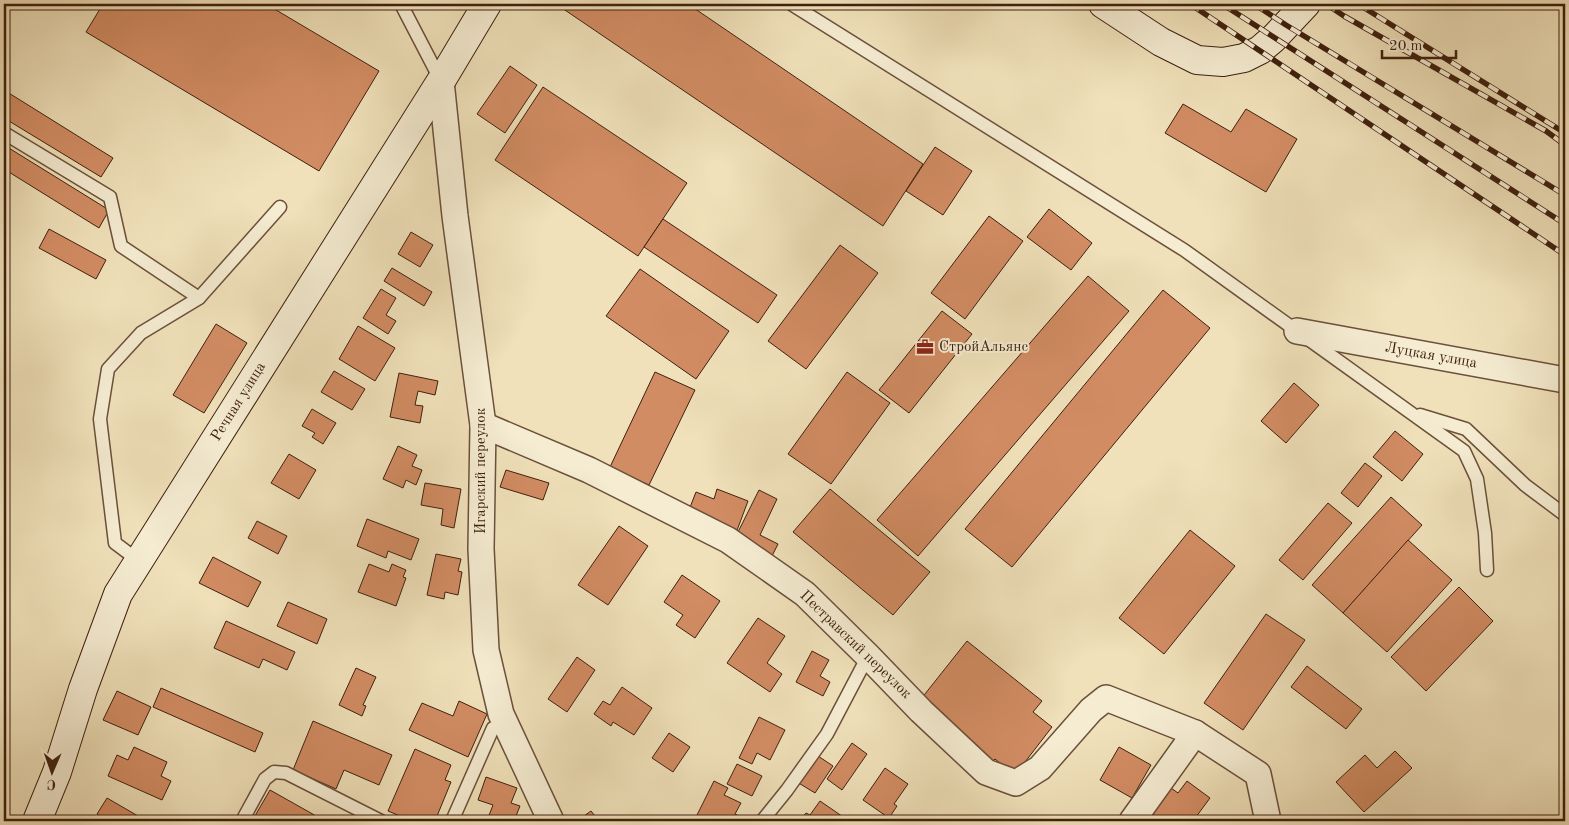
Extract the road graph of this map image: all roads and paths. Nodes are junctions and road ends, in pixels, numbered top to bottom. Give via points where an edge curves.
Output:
1 (401, 4) edge
2 (488, 4) edge
3 (791, 4) edge
4 (1103, 4) edge
5 (1306, 4) edge
6 (441, 81) junction
7 (4, 133) edge
8 (280, 207) dead end
9 (199, 298) junction
10 (1297, 331) junction
11 (1565, 380) edge
12 (1411, 413) junction
13 (484, 424) junction
14 (1565, 515) edge
15 (139, 561) junction
16 (1487, 570) dead end
17 (868, 656) junction
18 (493, 728) dead end
19 (1195, 733) junction
20 (37, 821) edge
21 (242, 821) edge
22 (381, 821) edge
23 (452, 821) edge
24 (551, 821) edge
25 (762, 821) edge
26 (1132, 821) edge
27 (1268, 821) edge

1 - 6 lane
2 - 6 street, Речная улица
3 - 10 lane via 1184,250
4 - 5 street via 1161,42 1197,60 1223,62 1244,58 1260,50
6 - 13 street, Игарский переулок via 455,216
6 - 15 street, Речная улица
7 - 9 lane via 110,197 122,246
8 - 9 lane
9 - 15 lane via 141,334 108,369 100,418 115,543
10 - 11 street, Луцкая улица
10 - 12 lane
12 - 14 lane via 1466,428 1525,486
12 - 16 lane via 1464,451 1477,479
13 - 17 street, Пестравский переулок via 589,470 728,540 805,594
13 - 24 street, Игарский переулок via 481,549 486,650 501,714
15 - 20 street, Речная улица via 118,594
17 - 19 street, Пестравский переулок via 986,772 1016,783 1040,768 1091,710 1106,698
17 - 25 lane via 827,734
18 - 23 lane
19 - 26 street
19 - 27 street via 1258,774
21 - 22 lane via 265,780 274,772 286,773

